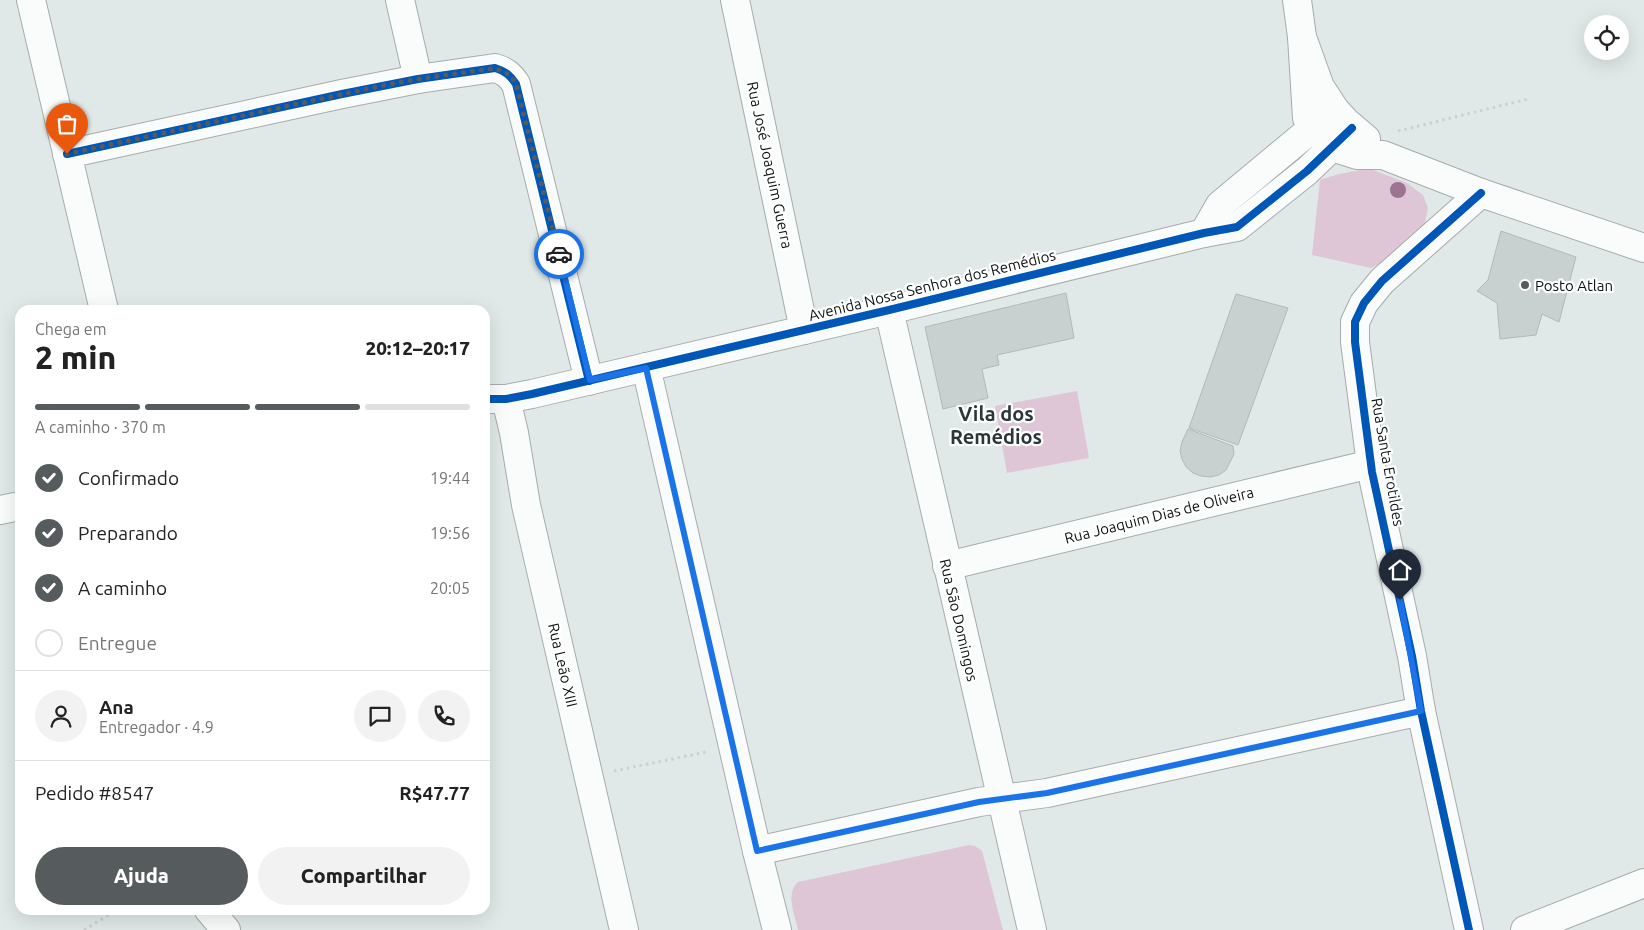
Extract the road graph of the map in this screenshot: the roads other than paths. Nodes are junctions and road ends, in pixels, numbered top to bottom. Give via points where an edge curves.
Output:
1 (31, 0) edge
2 (400, 0) edge
3 (735, 0) edge
4 (1296, 0) edge
5 (1302, 37) junction
6 (418, 79) junction
7 (1313, 128) junction
8 (1359, 133) junction
9 (1332, 147) junction
10 (67, 154) junction
11 (1481, 194) junction
12 (1204, 233) junction
13 (1644, 248) edge
14 (103, 305) edge
15 (889, 310) junction
16 (804, 330) junction
17 (646, 368) junction
18 (590, 380) junction
19 (495, 399) edge
20 (1371, 464) junction
21 (15, 507) edge
22 (0, 510) edge
23 (947, 566) junction
24 (1421, 711) junction
25 (1000, 799) junction
26 (757, 851) junction
27 (1644, 883) edge
28 (213, 915) edge
29 (226, 930) edge
30 (624, 930) edge
31 (777, 930) edge
32 (1032, 930) edge
33 (1469, 930) edge
34 (1525, 930) edge

1 - 10 street
2 - 6 street
3 - 16 street, Rua José Joaquim Guerra
4 - 5 street
5 - 7 street via 1307,118
5 - 8 street via 1320,87
6 - 10 street
6 - 18 street via 495,68 510,75 516,84
7 - 8 street
7 - 9 street
7 - 12 street via 1220,205
8 - 9 street, Avenida Nossa Senhora dos Remédios
8 - 9 street via 1357,155
8 - 11 street
9 - 12 street, Avenida Nossa Senhora dos Remédios via 1237,227
10 - 14 street
11 - 13 street
11 - 20 street, Rua Santa Erotildes via 1382,281 1364,303 1355,322
12 - 15 street, Avenida Nossa Senhora dos Remédios
15 - 16 street, Avenida Nossa Senhora dos Remédios
15 - 23 street, Rua São Domingos
16 - 17 street, Avenida Nossa Senhora dos Remédios
17 - 18 street, Avenida Nossa Senhora dos Remédios
17 - 26 street
18 - 19 street, Avenida Nossa Senhora dos Remédios
19 - 30 street, Rua Leão XIII via 514,433 526,505
20 - 23 street, Rua Joaquim Dias de Oliveira
20 - 24 street, Rua Santa Erotildes
21 - 22 street
23 - 25 street, Rua São Domingos
24 - 25 street via 1047,793
24 - 33 street, Rua Santa Erotildes
25 - 26 street
25 - 32 street, Rua São Domingos
26 - 31 street
27 - 34 street
28 - 29 street

